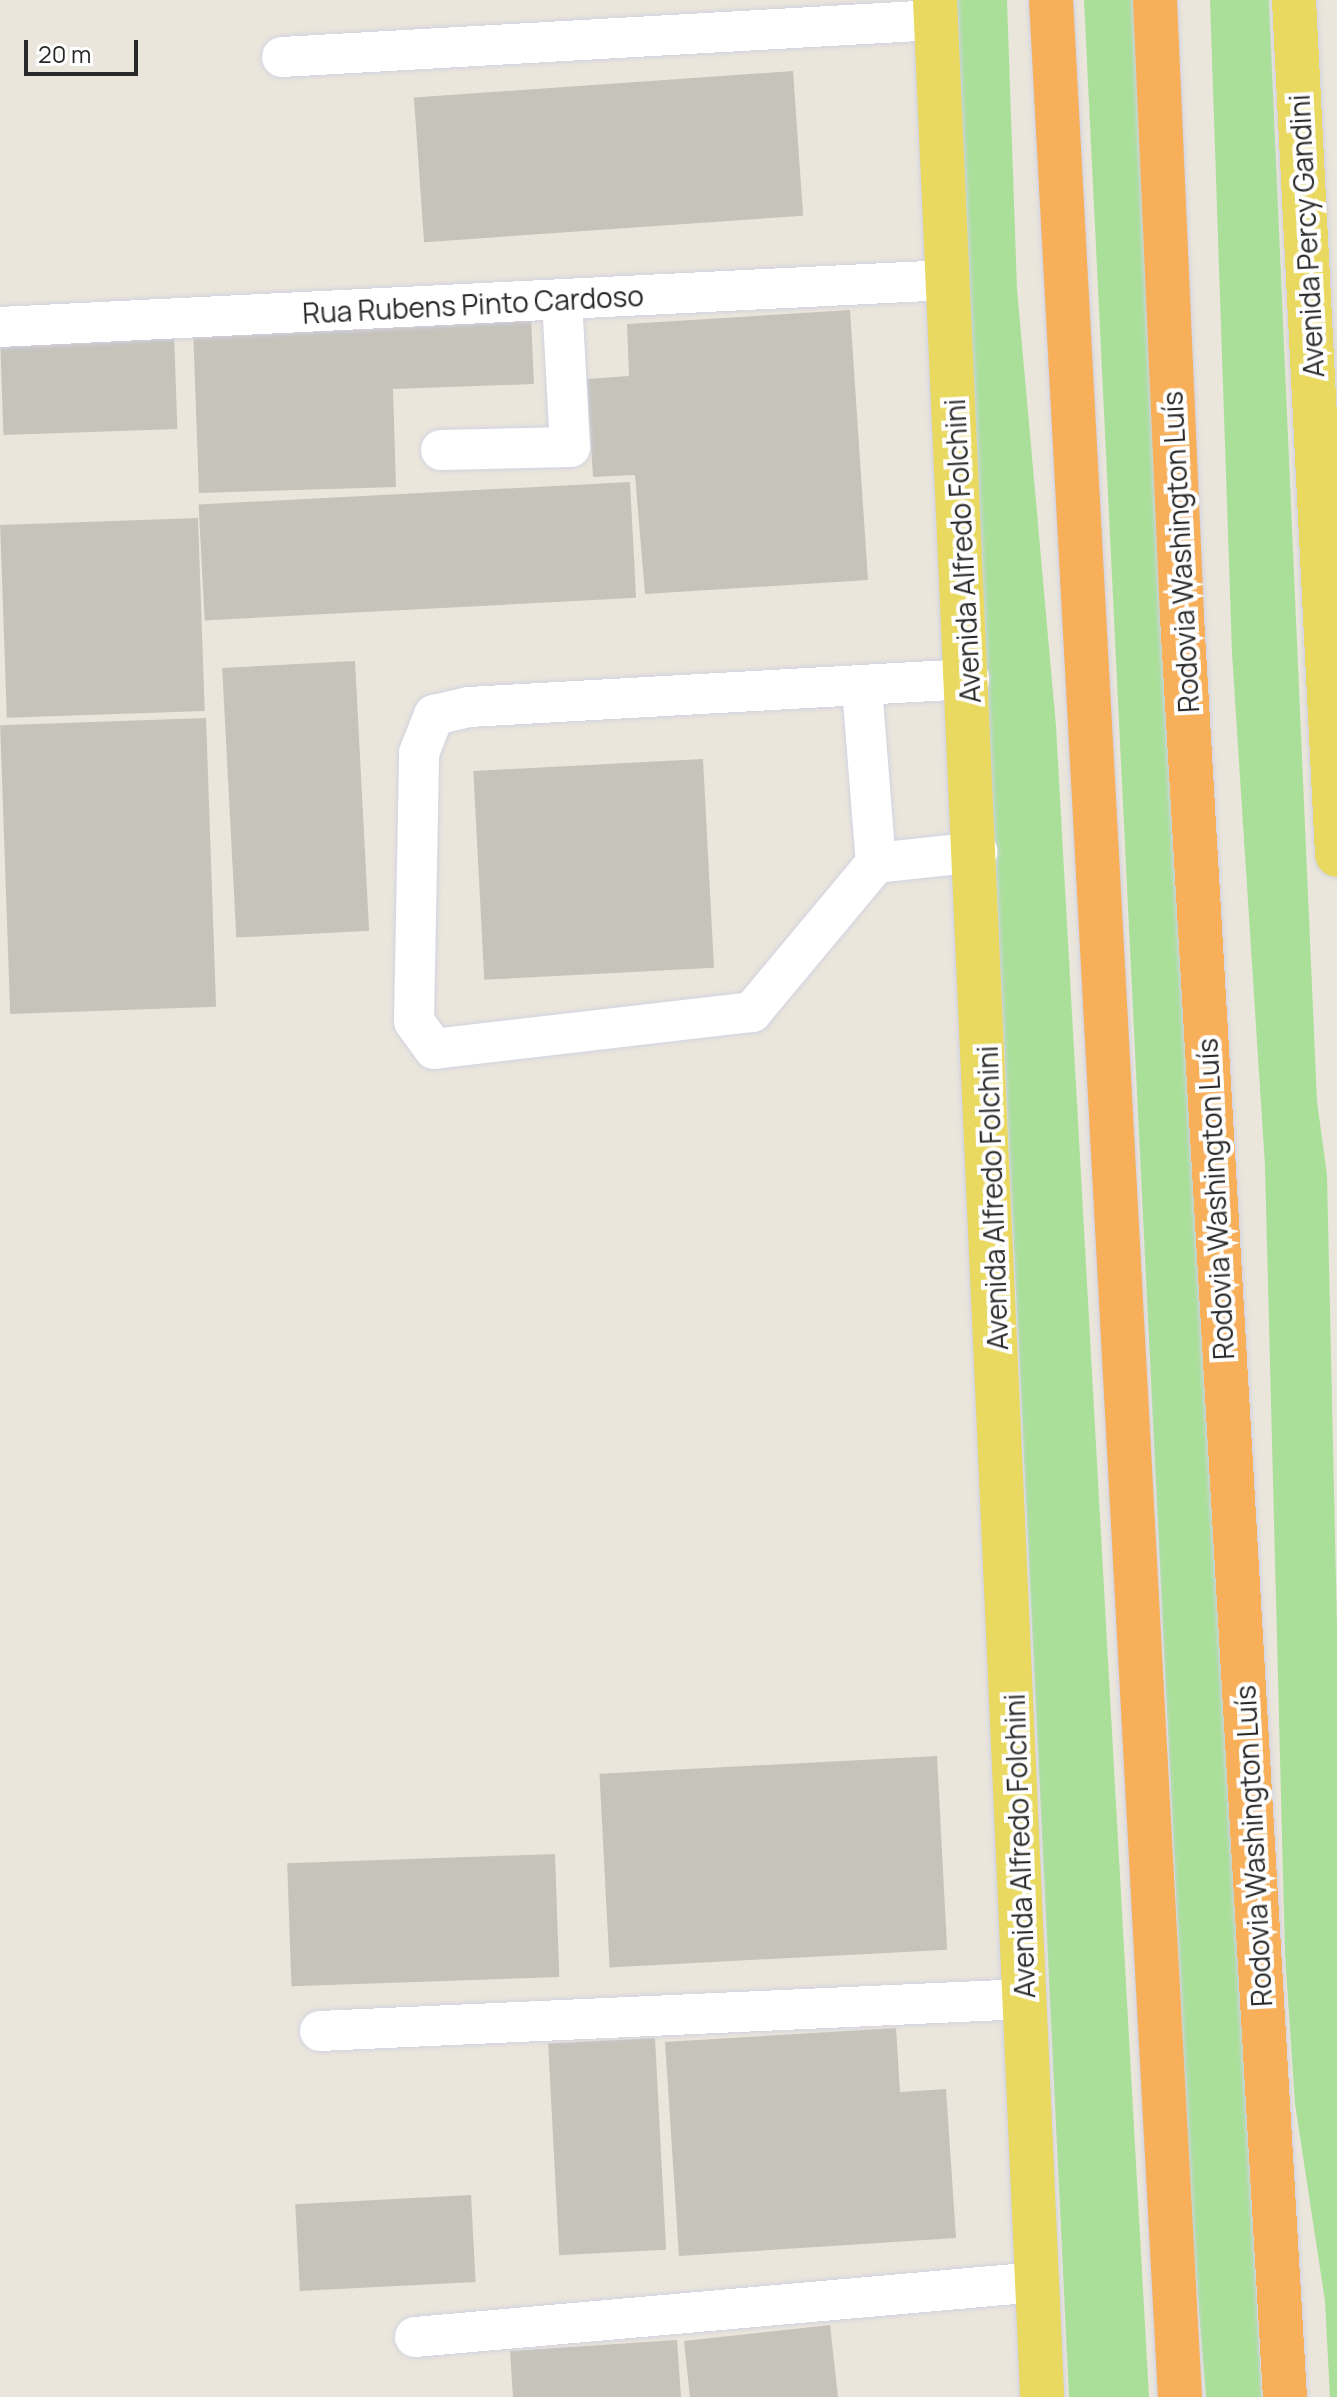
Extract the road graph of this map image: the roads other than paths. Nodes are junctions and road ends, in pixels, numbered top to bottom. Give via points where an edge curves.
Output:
1 (1051, 0) edge
2 (1155, 0) edge
3 (1294, 0) edge
4 (935, 10) edge
5 (282, 57) dead end
6 (1322, 264) edge
7 (946, 280) junction
8 (562, 301) junction
9 (0, 327) edge
10 (441, 450) dead end
11 (969, 679) junction
12 (862, 687) junction
13 (977, 852) junction
14 (1337, 855) edge
15 (876, 863) junction
16 (1025, 1999) junction
17 (320, 2031) dead end
18 (1037, 2282) junction
19 (415, 2337) dead end
20 (1042, 2397) edge
21 (1180, 2397) edge
22 (1285, 2397) edge

1 - 21 highway
2 - 22 highway, Rodovia Washington Luís via 1182,617
3 - 6 main road, Avenida Percy Gandini
4 - 5 street
4 - 7 main road, Avenida Alfredo Folchini
6 - 14 main road, Avenida Percy Gandini
7 - 8 street, Rua Rubens Pinto Cardoso
7 - 11 main road, Avenida Alfredo Folchini
8 - 9 street, Rua Rubens Pinto Cardoso
8 - 10 street via 570,447
11 - 12 street
11 - 13 main road, Avenida Alfredo Folchini
12 - 15 street
12 - 15 street via 469,707 434,715 419,753 414,1021 434,1049 752,1012
13 - 15 street
13 - 16 main road, Avenida Alfredo Folchini
16 - 17 street
16 - 18 main road, Avenida Alfredo Folchini
18 - 19 street
18 - 20 main road, Avenida Alfredo Folchini

